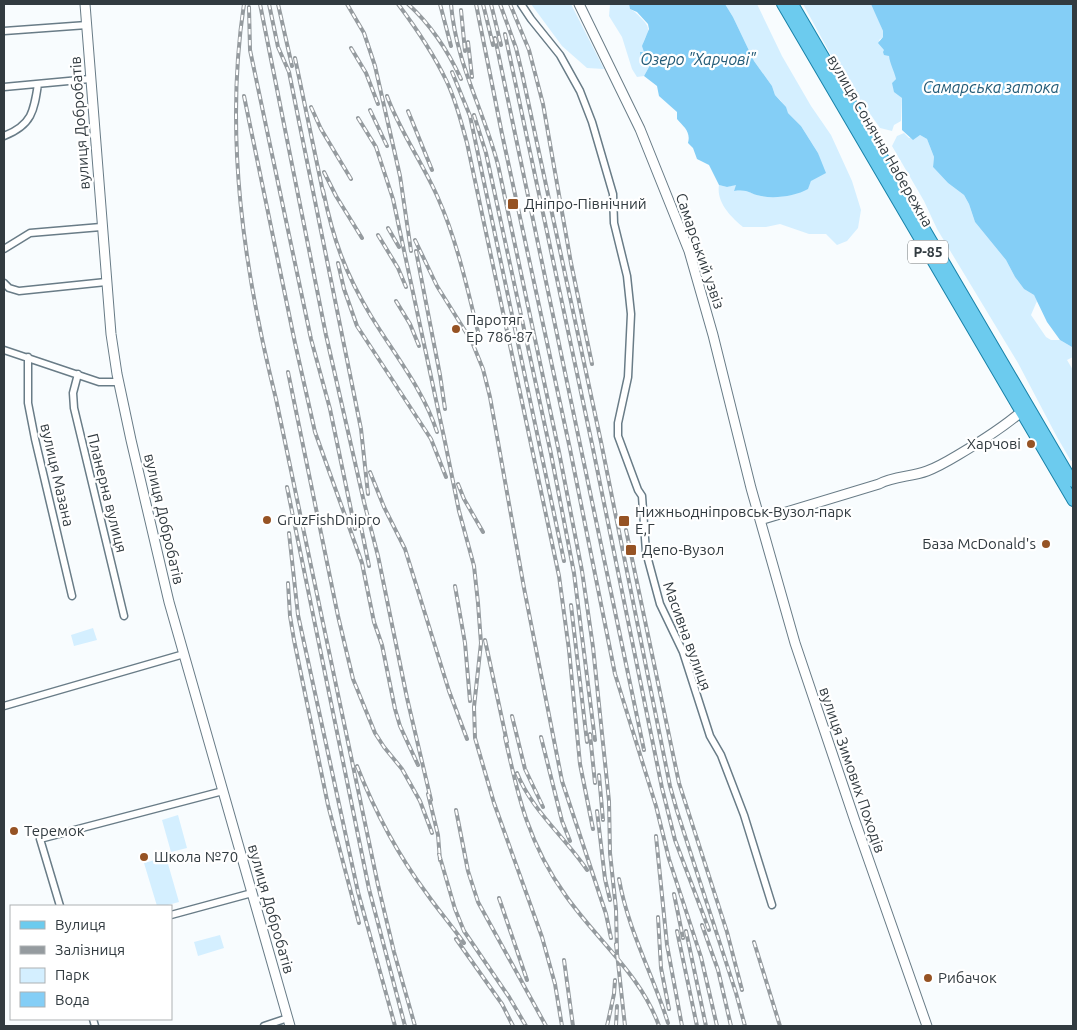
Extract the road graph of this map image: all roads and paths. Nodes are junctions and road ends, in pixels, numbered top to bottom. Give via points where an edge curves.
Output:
1 (85, 4) edge
2 (520, 4) edge
3 (579, 4) edge
4 (782, 4) edge
5 (793, 4) edge
6 (87, 25) junction
7 (4, 31) edge
8 (90, 78) junction
9 (38, 84) junction
10 (4, 86) edge
11 (4, 136) edge
12 (101, 227) junction
13 (4, 249) edge
14 (106, 282) junction
15 (4, 283) edge
16 (4, 350) edge
17 (28, 357) junction
18 (78, 374) junction
19 (119, 382) junction
20 (1021, 412) junction
21 (1073, 482) edge
22 (1073, 501) edge
23 (760, 520) junction
24 (72, 596) dead end
25 (124, 616) dead end
26 (184, 654) junction
27 (4, 706) edge
28 (223, 792) junction
29 (252, 893) junction
30 (60, 905) edge
31 (772, 905) dead end
32 (172, 915) edge
33 (289, 1022) edge
34 (264, 1026) edge
35 (927, 1026) edge

1 - 6 street, вулиця Добробатів
2 - 31 street, Масивна вулиця via 560,55 580,91 613,194 614,223 627,276 631,314 628,377 618,424 620,442 642,496 646,552 660,604 683,652 710,736 721,755 744,815
3 - 23 street, Самарський узвіз via 640,129 689,252
4 - 20 main road, вулиця Сонячна Набережна / Р-85
5 - 21 main road, вулиця Сонячна Набережна / Р-85
6 - 7 street
6 - 8 street, вулиця Добробатів
8 - 9 street
8 - 12 street, вулиця Добробатів
9 - 10 street
9 - 11 street via 32,114 27,122
12 - 13 street via 30,233
12 - 14 street, вулиця Добробатів
14 - 15 street via 19,291
14 - 19 street, вулиця Добробатів
16 - 17 street
17 - 18 street
17 - 24 street, вулиця Мазана via 31,422
18 - 19 street via 99,382
18 - 25 street, Планерна вулиця via 73,393 74,408
19 - 26 street, вулиця Добробатів via 155,548
20 - 22 main road, вулиця Сонячна Набережна / Р-85
20 - 23 street via 986,439 934,469 892,478
23 - 35 street, вулиця Зимових Походів via 795,644
26 - 27 street
26 - 28 street, вулиця Добробатів
28 - 29 street, вулиця Добробатів
28 - 30 street via 40,839
29 - 32 street
29 - 33 street, вулиця Добробатів
33 - 34 street

